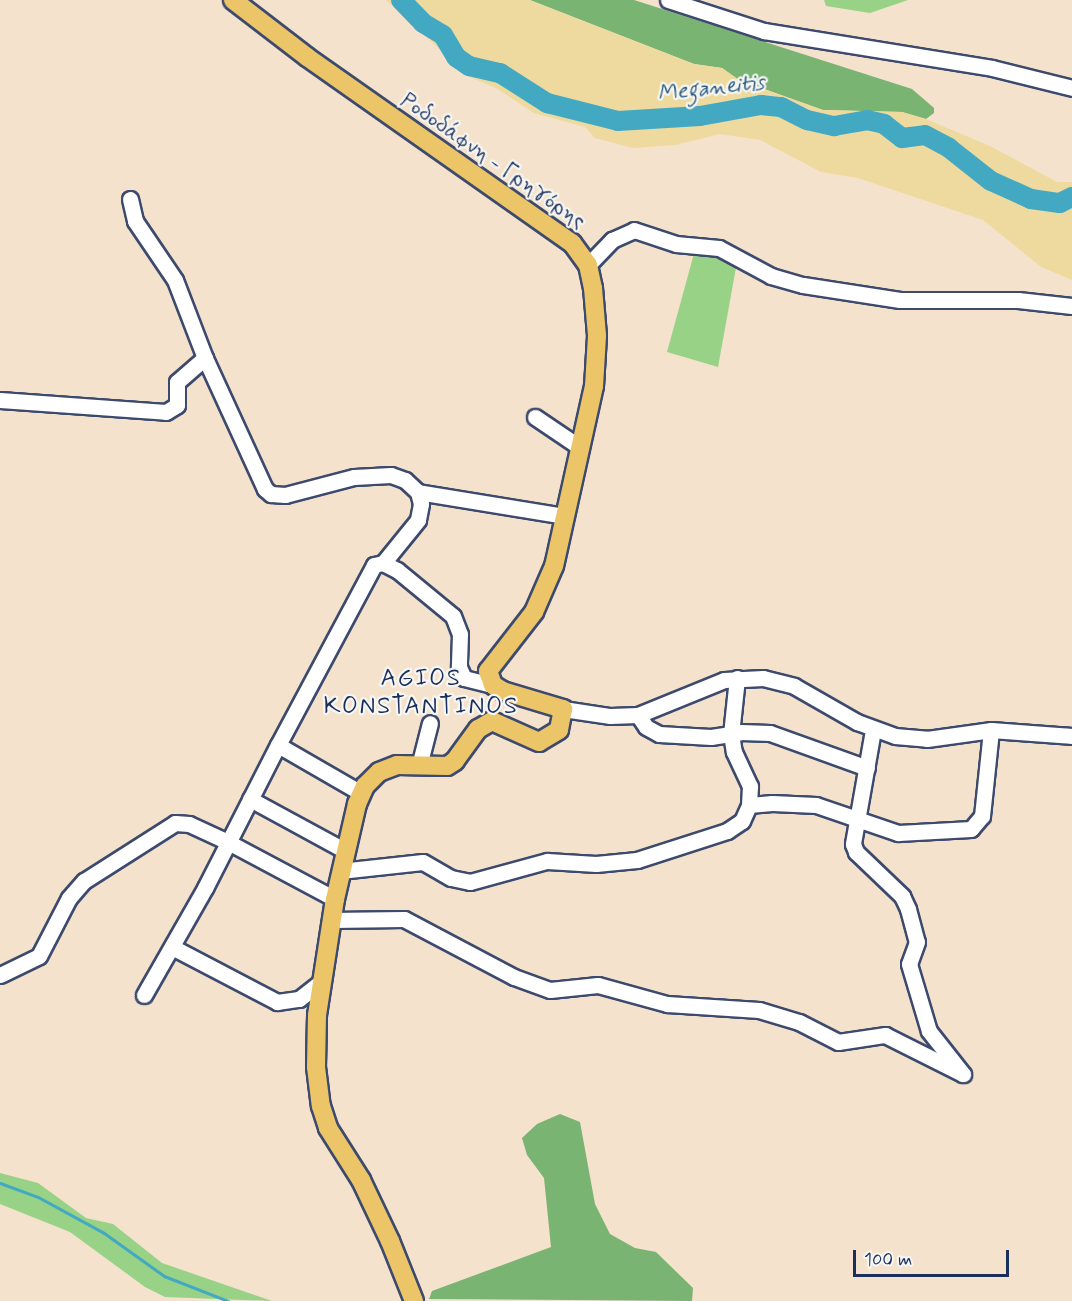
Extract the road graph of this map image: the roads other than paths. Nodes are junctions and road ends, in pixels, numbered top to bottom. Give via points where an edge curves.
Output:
1 (233, 0) edge
2 (668, 0) edge
3 (1072, 88) edge
4 (130, 199) dead end
5 (588, 265) junction
6 (1072, 306) edge
7 (205, 358) junction
8 (0, 400) edge
9 (536, 417) dead end
10 (581, 448) junction
11 (418, 492) junction
12 (564, 516) junction
13 (383, 563) junction
14 (737, 678) junction
15 (493, 685) junction
16 (563, 708) junction
17 (638, 715) junction
18 (430, 723) dead end
19 (873, 730) junction
20 (991, 730) junction
21 (731, 735) junction
22 (1072, 736) edge
23 (278, 745) junction
24 (419, 766) junction
25 (867, 768) junction
26 (362, 792) junction
27 (250, 799) junction
28 (749, 805) junction
29 (856, 819) junction
30 (228, 842) junction
31 (344, 850) junction
32 (340, 871) junction
33 (335, 899) junction
34 (332, 920) junction
35 (172, 947) junction
36 (0, 975) edge
37 (321, 982) junction
38 (144, 995) dead end
39 (414, 1301) edge

1 - 5 main road, Ροδοδάφνη - Γρηγόρης via 316,64 572,243
2 - 3 street via 764,31 992,68
4 - 7 street via 135,221 175,280
5 - 6 street via 612,240 634,230 676,244 719,248 771,276 803,285 900,300 1018,300
5 - 10 main road via 597,360
7 - 8 street via 177,382 177,405 166,412
7 - 11 street via 259,478 271,494 299,494 324,483 367,475 405,480
9 - 10 street
10 - 12 main road
11 - 12 street
11 - 13 street via 418,520
12 - 15 main road via 545,589 524,627 488,671
13 - 15 street via 453,616 460,634 459,667 464,678
13 - 23 street via 369,570
14 - 17 street
14 - 19 street via 763,678 794,686
14 - 21 street
15 - 16 main road via 520,698
16 - 17 street via 610,716
16 - 24 main road via 559,730 547,740 531,740 499,721 492,721 478,729 455,761 441,767
17 - 21 street via 646,727 659,734
18 - 24 street
19 - 20 street via 927,739
19 - 25 street
20 - 22 street
20 - 29 street via 982,816 975,827 898,833
21 - 25 street via 758,731 777,734
21 - 28 street via 734,752 750,786
23 - 26 street
23 - 27 street
24 - 26 main road via 386,768
25 - 29 street
26 - 31 main road
27 - 30 street
27 - 31 street
28 - 29 street via 805,803
28 - 32 street via 742,821 727,831 637,860 596,864 547,861 470,882 451,878 423,862
29 - 34 street via 856,852 902,896 914,922 917,942 909,964 929,1031 963,1074 885,1035 838,1042 806,1025 759,1010 667,1004 598,985 550,990 514,977 404,919
30 - 33 street
30 - 35 street
30 - 36 street via 189,824 168,825 84,881 69,898 39,956
31 - 32 main road
32 - 33 main road
33 - 34 main road
34 - 37 main road
35 - 37 street via 277,1002 299,999
35 - 38 street
37 - 39 main road via 316,1044 321,1106 328,1128 361,1180

